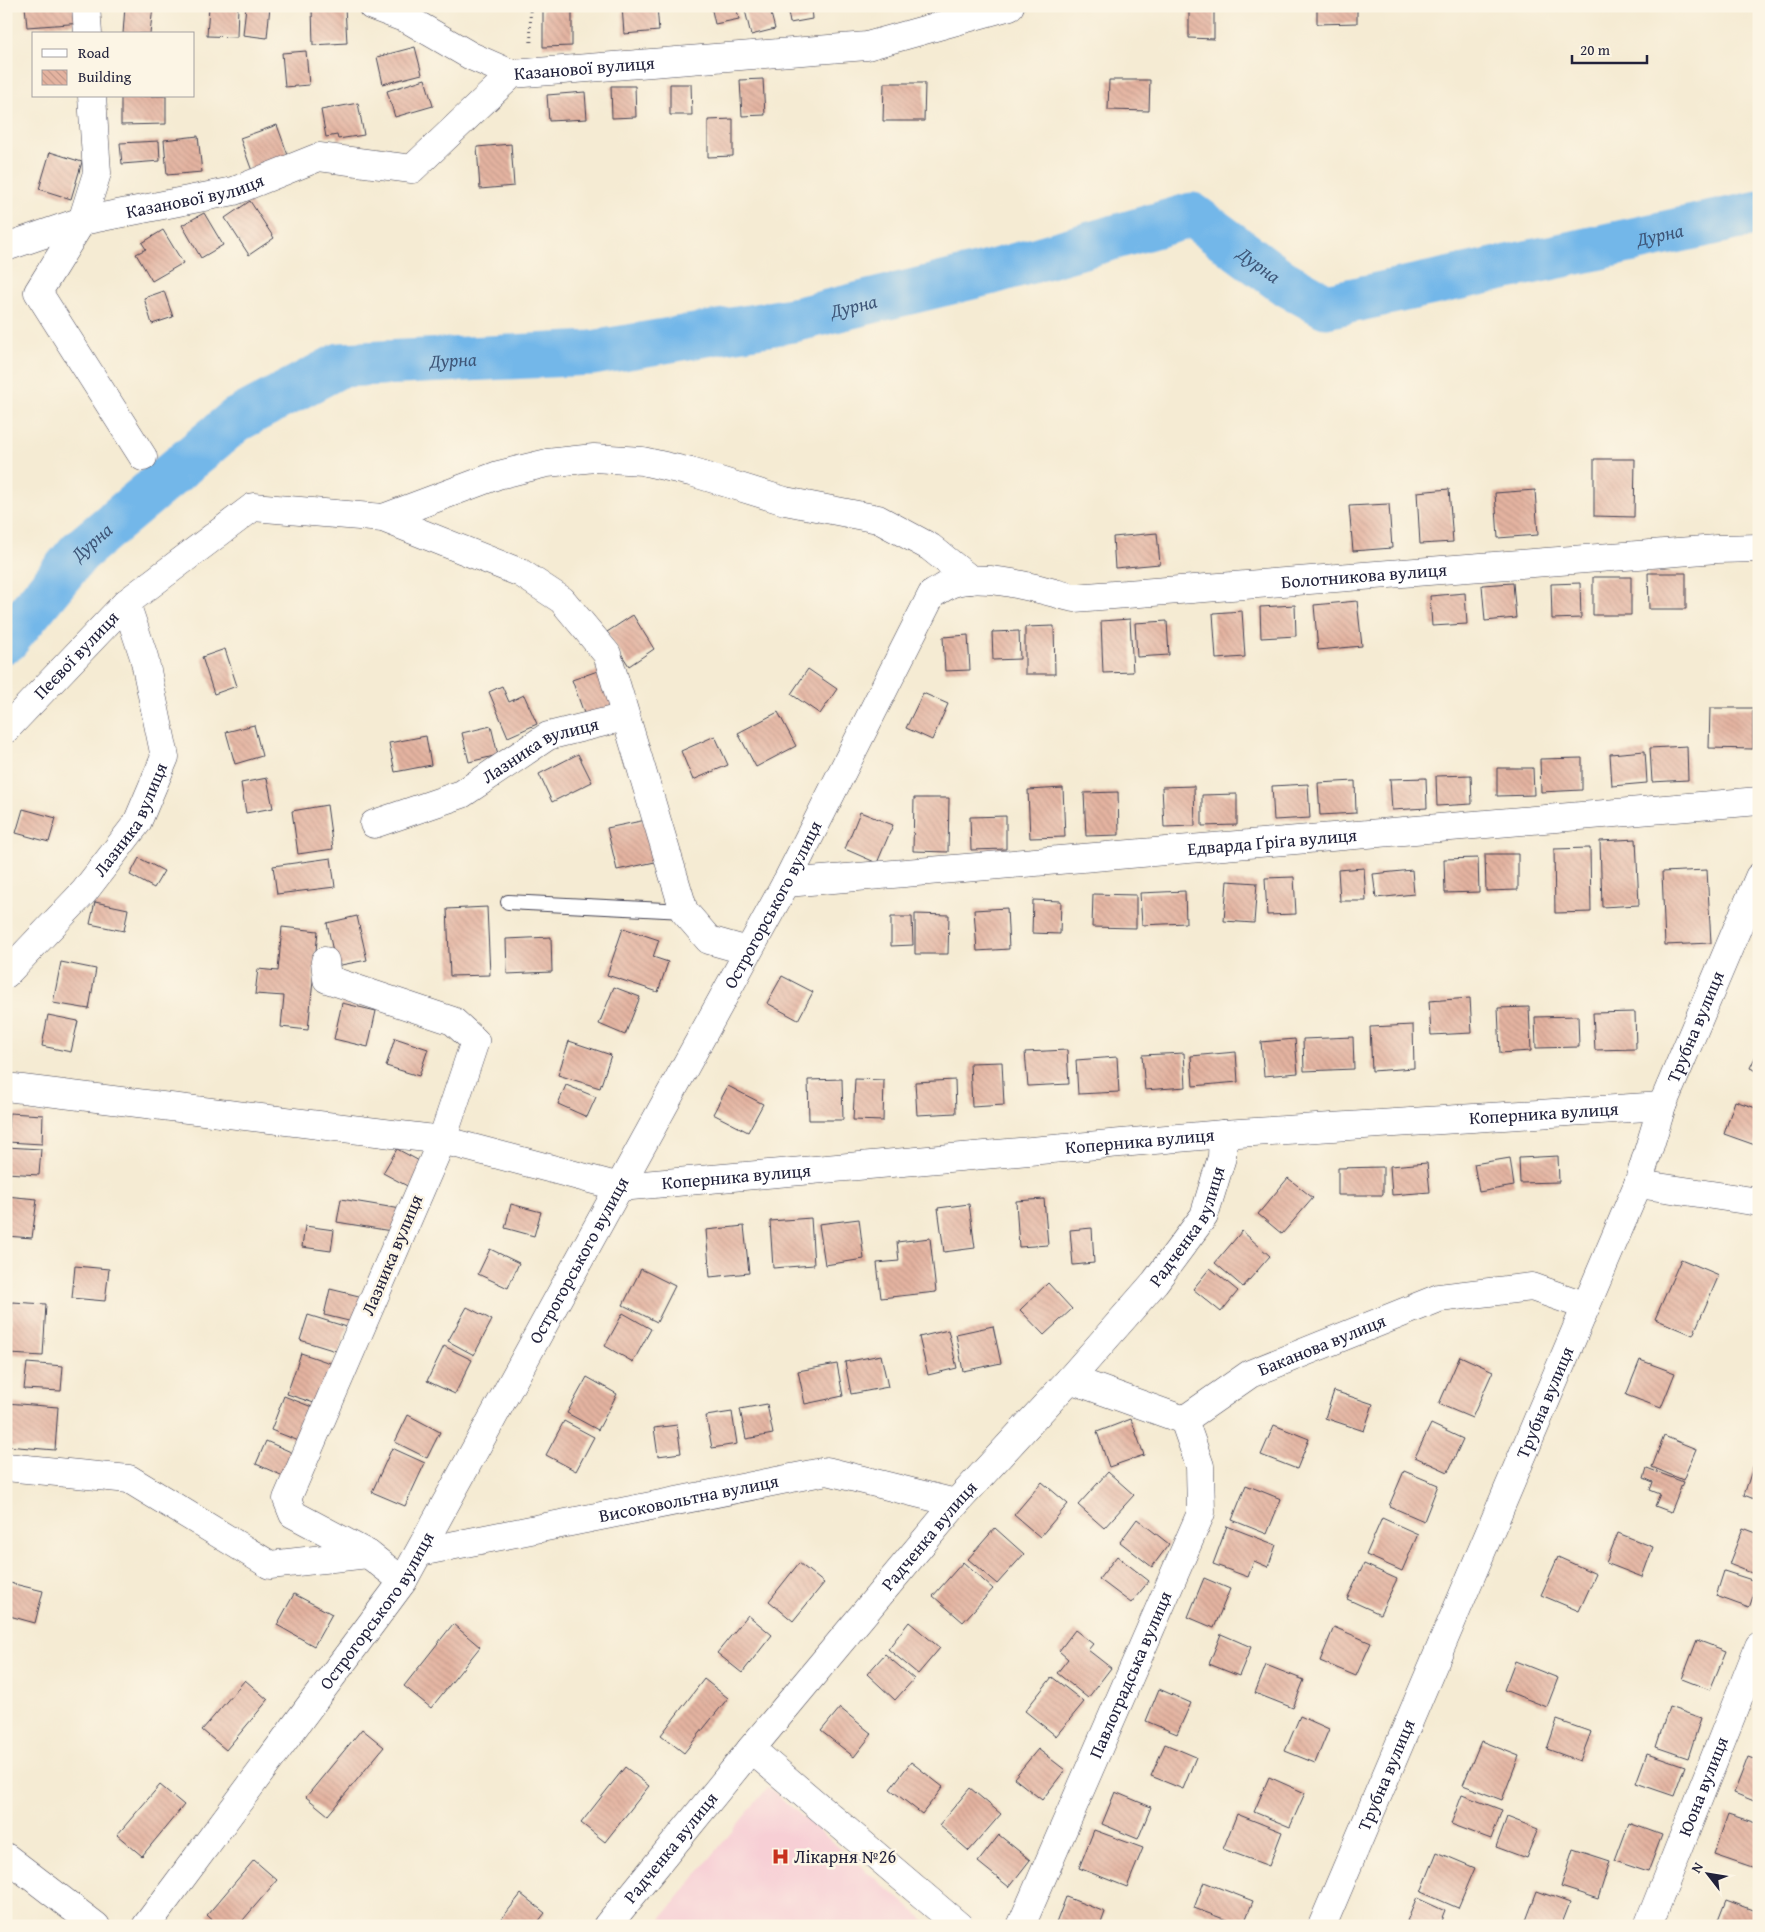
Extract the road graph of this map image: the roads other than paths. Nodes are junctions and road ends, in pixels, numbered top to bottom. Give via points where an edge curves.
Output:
1 (86, 6) edge
2 (372, 6) edge
3 (1010, 6) edge
4 (88, 32) edge
5 (522, 73) junction
6 (92, 98) edge
7 (82, 221) junction
8 (6, 247) edge
9 (144, 457) dead end
10 (383, 518) junction
11 (1759, 548) edge
12 (971, 580) junction
13 (126, 604) junction
14 (625, 717) junction
15 (6, 729) edge
16 (1759, 801) edge
17 (374, 824) dead end
18 (1759, 877) edge
19 (786, 883) junction
20 (508, 902) dead end
21 (684, 911) junction
22 (748, 951) junction
23 (325, 961) dead end
24 (6, 974) edge
25 (6, 1087) edge
26 (1662, 1106) junction
27 (1223, 1134) junction
28 (442, 1140) junction
29 (1638, 1184) junction
30 (620, 1187) junction
31 (1759, 1202) edge
32 (1586, 1306) junction
33 (1070, 1379) junction
34 (1184, 1420) junction
35 (6, 1467) edge
36 (956, 1503) junction
37 (420, 1552) junction
38 (368, 1554) junction
39 (403, 1581) junction
40 (1759, 1646) edge
41 (751, 1749) junction
42 (6, 1857) edge
43 (96, 1926) edge
44 (146, 1926) edge
45 (607, 1926) edge
46 (959, 1926) edge
47 (1021, 1926) edge
48 (1322, 1926) edge
49 (1648, 1926) edge

1 - 4 street
2 - 5 street via 409,20 471,56
3 - 5 street, Казанової вулиця via 867,46
5 - 7 street, Казанової вулиця via 412,169 319,158 234,191
6 - 7 street via 97,173
7 - 8 street, Казанової вулиця
7 - 9 street via 38,292
10 - 12 street via 498,475 547,463 594,458 642,461 785,501 878,519 930,548
10 - 13 street, Пеєвої вулиця via 253,507
10 - 14 street via 521,573 562,600 607,654
11 - 12 street, Болотникова вулиця via 1074,598 1014,583
12 - 19 street, Острогорського вулиця via 952,583 932,594
13 - 15 street, Пеєвої вулиця
13 - 24 street, Лазника вулиця via 144,657 165,757 137,823 84,892
14 - 17 street, Лазника вулиця via 548,736 462,794
14 - 21 street
16 - 19 street, Едварда Ґріґа вулиця
18 - 26 street, Трубна вулиця
19 - 22 street, Острогорського вулиця
20 - 21 lane
21 - 22 street via 709,940
22 - 30 street, Острогорського вулиця
23 - 28 street, Лазника вулиця via 326,979 453,1021 475,1041
25 - 28 street, Коперника вулиця
26 - 27 street, Коперника вулиця
26 - 29 street, Трубна вулиця
27 - 30 street, Коперника вулиця
27 - 33 street, Радченка вулиця via 1222,1157 1204,1216 1155,1282
28 - 30 street, Коперника вулиця
28 - 38 street, Лазника вулиця via 287,1499 293,1514
29 - 31 street
29 - 32 street, Трубна вулиця
30 - 37 street, Острогорського вулиця
32 - 34 street, Баканова вулиця via 1532,1287 1439,1298 1250,1374
32 - 48 street, Трубна вулиця
33 - 34 street
33 - 36 street, Радченка вулиця
34 - 47 street, Павлоградська вулиця via 1200,1466 1201,1513
35 - 38 street via 129,1479 270,1565
36 - 37 street, Високовольтна вулиця via 827,1471
36 - 41 street, Радченка вулиця
37 - 39 street, Острогорського вулиця
38 - 39 street, Лазника вулиця
39 - 44 street, Острогорського вулиця
40 - 49 street, Юона вулиця
41 - 45 street, Радченка вулиця
41 - 46 street
42 - 43 street

